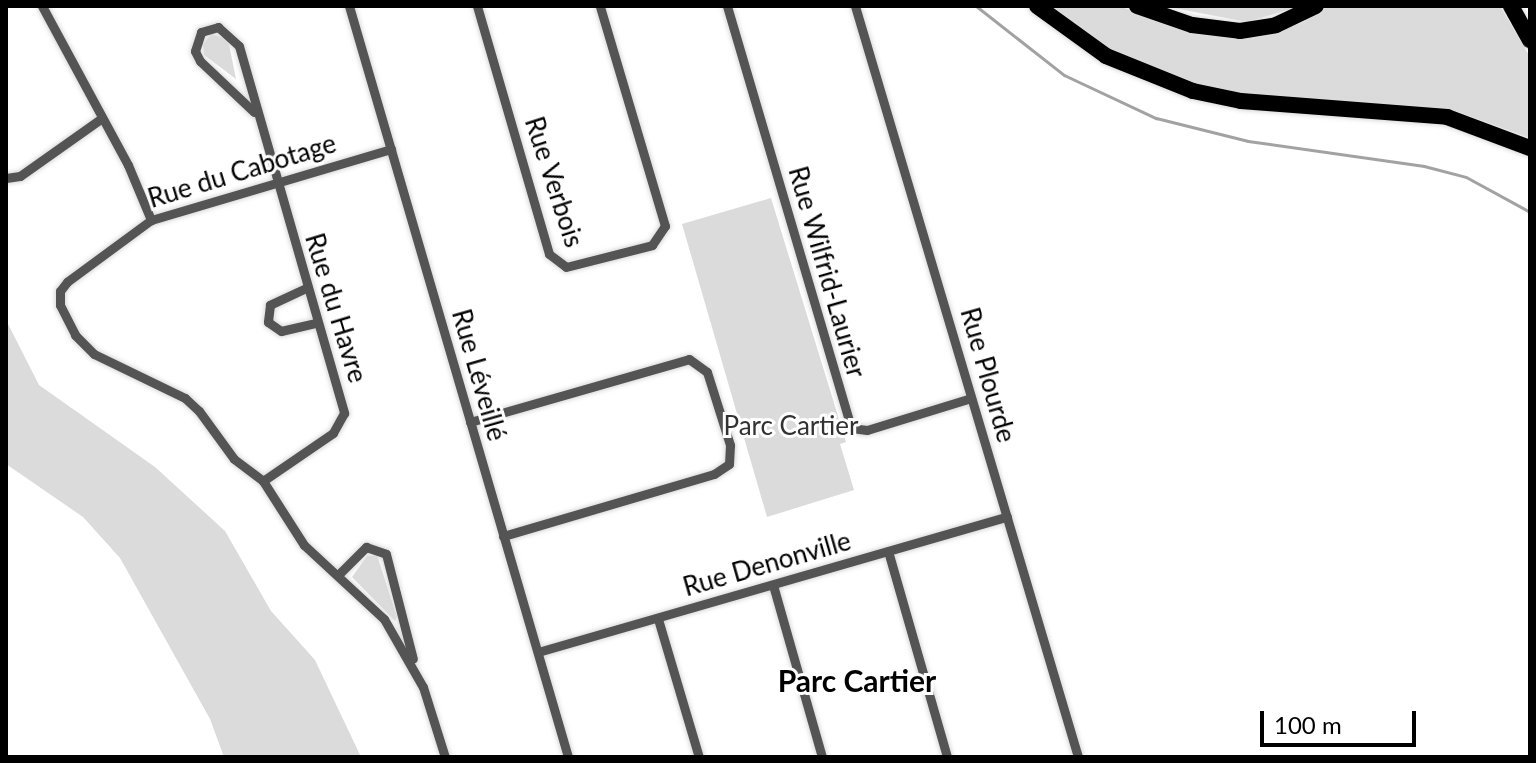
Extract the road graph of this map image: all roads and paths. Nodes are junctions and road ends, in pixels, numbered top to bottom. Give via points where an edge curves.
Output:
1 (42, 6) edge
2 (350, 6) edge
3 (477, 6) edge
4 (600, 6) edge
5 (727, 6) edge
6 (855, 6) edge
7 (1037, 6) edge
8 (1137, 6) edge
9 (1316, 6) edge
10 (1511, 6) edge
11 (1530, 40) edge
12 (254, 112) junction
13 (102, 118) junction
14 (1530, 148) edge
15 (391, 149) junction
16 (6, 178) edge
17 (276, 182) junction
18 (151, 220) junction
19 (306, 288) junction
20 (317, 323) junction
21 (971, 398) junction
22 (470, 422) junction
23 (263, 481) junction
24 (1007, 517) junction
25 (503, 536) junction
26 (888, 551) junction
27 (338, 575) junction
28 (773, 585) junction
29 (658, 619) junction
30 (538, 652) junction
31 (416, 670) junction
32 (445, 757) edge
33 (568, 757) edge
34 (699, 757) edge
35 (822, 757) edge
36 (947, 757) edge
37 (1078, 757) edge

1 - 13 street
2 - 15 street, Rue Léveillé
3 - 4 street, Rue Verbois via 549,254 566,267 652,245 665,226
5 - 21 street, Rue Wilfrid-Laurier via 851,428 867,430
6 - 21 street, Rue Plourde
7 - 14 highway via 1106,56 1193,91 1241,101 1432,114 1472,123
8 - 9 highway via 1181,22 1240,31 1276,25
10 - 11 highway
12 - 12 street, Rue du Havre via 235,37 218,27 201,32 195,51 200,61
12 - 17 street, Rue du Havre
13 - 16 street via 20,176
13 - 18 street
15 - 17 street, Rue du Cabotage
15 - 22 street, Rue Léveillé
17 - 18 street, Rue du Cabotage
17 - 19 street, Rue du Havre
18 - 23 street, Rue du Cabotage via 67,282 60,305 75,335 94,354 185,398 234,459
19 - 20 street, Rue du Havre
19 - 20 street via 270,305 268,322 281,331
20 - 23 street, Rue du Havre via 342,402 342,423
21 - 24 street, Rue Plourde
22 - 25 street, Rue Léveillé
22 - 25 street via 689,359 707,372 730,445 729,464 714,474
23 - 27 street, Rue du Cabotage via 304,545
24 - 26 street, Rue Denonville
24 - 37 street, Rue Plourde
25 - 30 street, Rue Léveillé
26 - 28 street, Rue Denonville
26 - 36 street
27 - 31 street, Rue du Cabotage via 384,619
27 - 31 street, Rue du Cabotage via 366,547 386,554
28 - 29 street, Rue Denonville
28 - 35 street
29 - 30 street, Rue Denonville
29 - 34 street
30 - 33 street, Rue Léveillé
31 - 32 street, Rue du Cabotage

